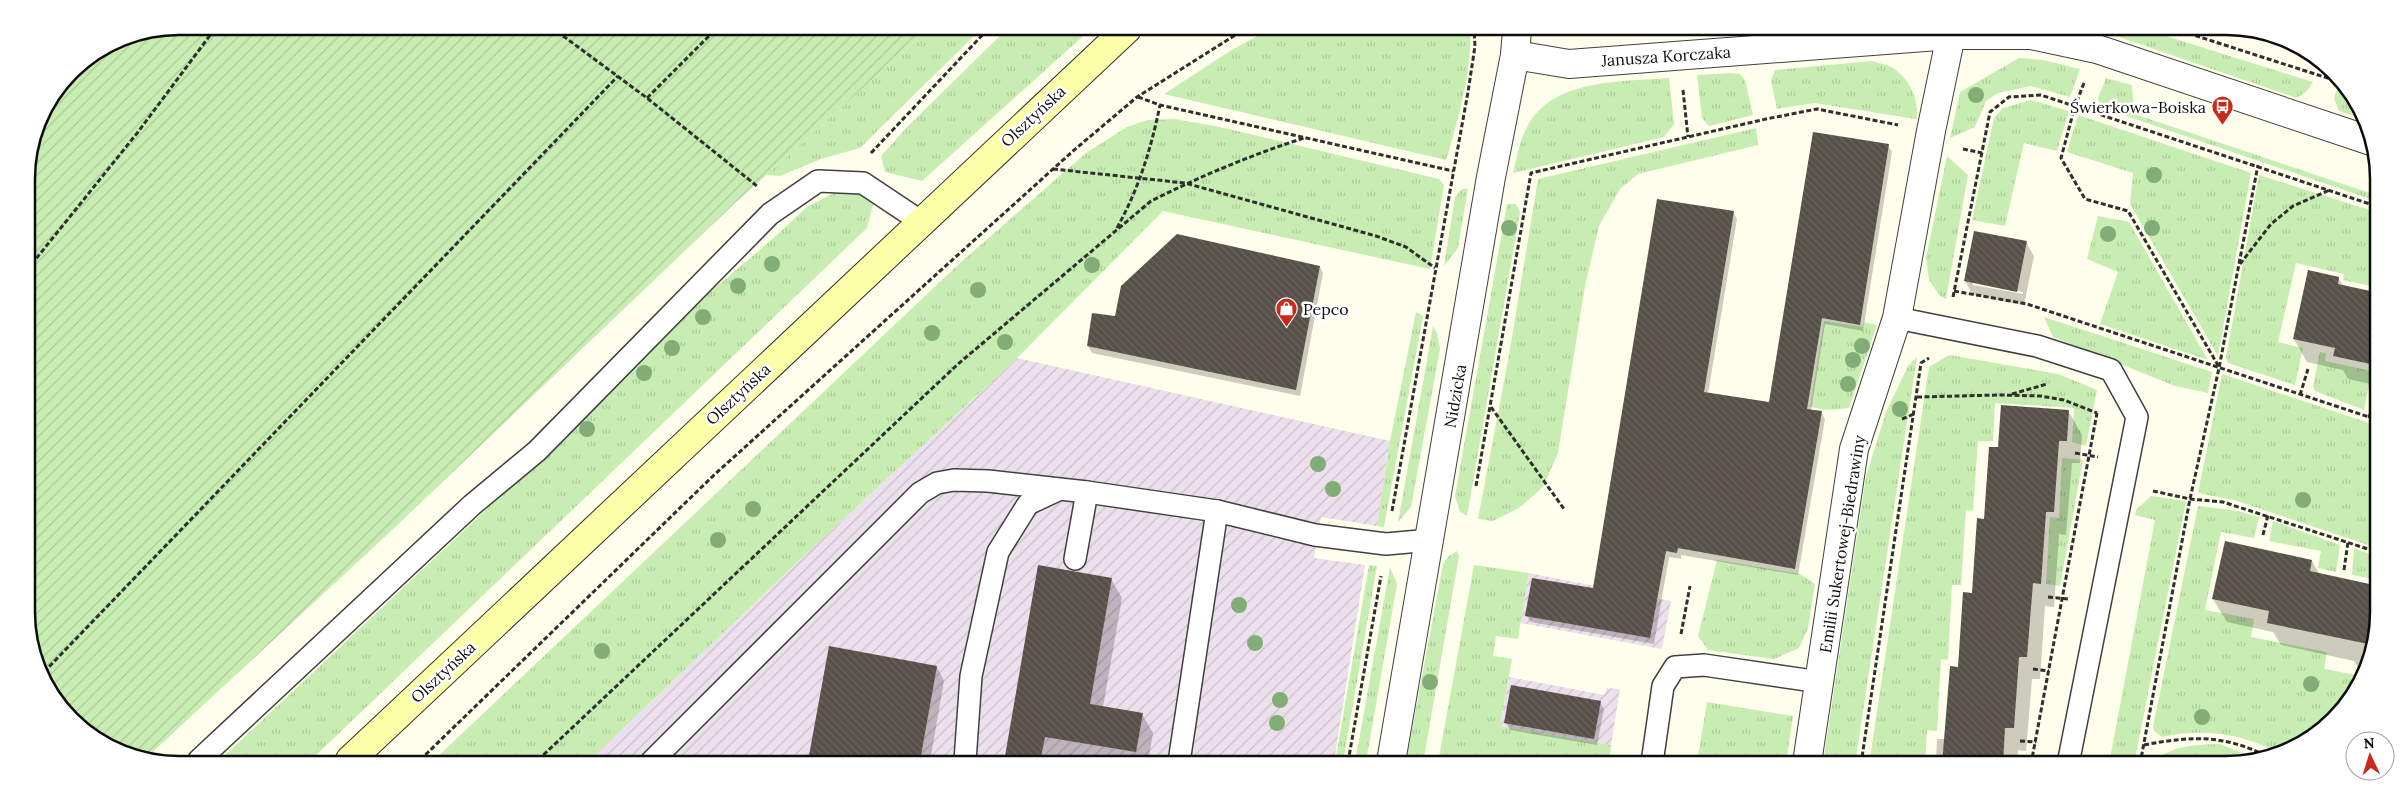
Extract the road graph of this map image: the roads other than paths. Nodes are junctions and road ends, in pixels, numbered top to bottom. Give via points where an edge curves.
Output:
1 (1121, 35) edge
2 (1927, 35) edge
3 (1952, 35) edge
4 (2031, 35) edge
5 (1516, 43) edge
6 (2363, 137) edge
7 (920, 221) junction
8 (1897, 318) junction
9 (1058, 490) junction
10 (1087, 492) junction
11 (1217, 512) junction
12 (1431, 540) junction
13 (1075, 560) dead end
14 (1820, 682) junction
15 (203, 756) edge
16 (354, 756) edge
17 (657, 756) edge
18 (965, 756) edge
19 (1180, 756) edge
20 (1392, 756) edge
21 (1653, 756) edge
22 (1808, 756) edge
23 (2070, 756) edge

1 - 7 main road, Olsztyńska
2 - 5 street, Janusza Korczaka via 1569,64
3 - 8 street, Emilii Sukertowej-Biedrawiny
4 - 6 street, Janusza Korczaka via 2097,49
5 - 12 street, Nidzicka
7 - 15 lane via 864,182 818,181 770,214 537,451 472,505
7 - 16 main road, Olsztyńska
8 - 14 street, Emilii Sukertowej-Biedrawiny via 1854,449
8 - 23 lane via 2037,346 2111,370 2137,417
9 - 10 lane
9 - 17 lane via 962,480 937,483 920,493
9 - 18 lane via 1028,504 998,552 971,676
10 - 11 lane
10 - 13 lane
11 - 12 lane via 1315,535 1386,544
11 - 19 lane
12 - 20 street, Nidzicka
14 - 21 lane via 1704,665 1675,667 1663,686
14 - 22 street, Emilii Sukertowej-Biedrawiny

